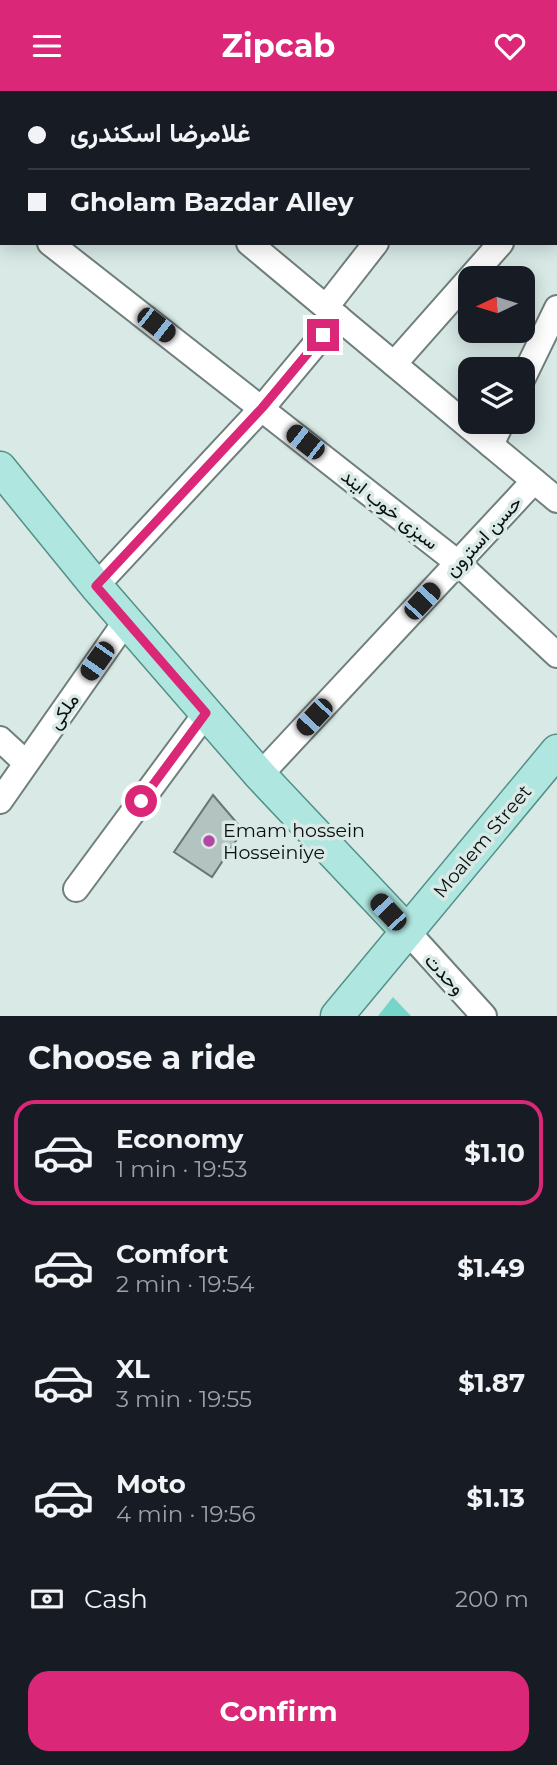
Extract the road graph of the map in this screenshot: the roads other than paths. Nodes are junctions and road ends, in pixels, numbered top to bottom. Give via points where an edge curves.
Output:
1 (53, 245) edge
2 (375, 245) edge
3 (499, 245) edge
4 (260, 247) edge
5 (557, 308) edge
6 (332, 312) junction
7 (533, 357) edge
8 (394, 364) junction
9 (262, 408) junction
10 (496, 434) edge
11 (491, 445) junction
12 (0, 468) edge
13 (534, 481) junction
14 (557, 499) edge
15 (458, 563) junction
16 (96, 586) junction
17 (126, 621) junction
18 (557, 655) edge
19 (206, 713) junction
20 (0, 739) edge
21 (557, 751) edge
22 (26, 763) junction
23 (260, 775) junction
24 (0, 801) edge
25 (76, 889) dead end
26 (407, 932) junction
27 (337, 1016) edge
28 (484, 1016) edge

1 - 9 street, سبزی خوب ایند
2 - 6 street
3 - 8 street
4 - 6 street
5 - 7 street
6 - 8 street
6 - 9 street
8 - 11 street
9 - 15 street, سبزی خوب ایند
9 - 16 street
10 - 11 street
11 - 13 street
12 - 16 main road
13 - 14 street
13 - 15 street, حسن استرون
15 - 18 street, سبزی خوب ایند
15 - 23 street, حسن استرون
16 - 17 main road
17 - 19 main road
17 - 22 street, ملکی
19 - 23 main road
19 - 25 street
20 - 22 street
21 - 26 main road, Moalem Street
22 - 24 street, ملکی
23 - 26 main road
26 - 27 main road, Moalem Street
26 - 28 street, وحدت

